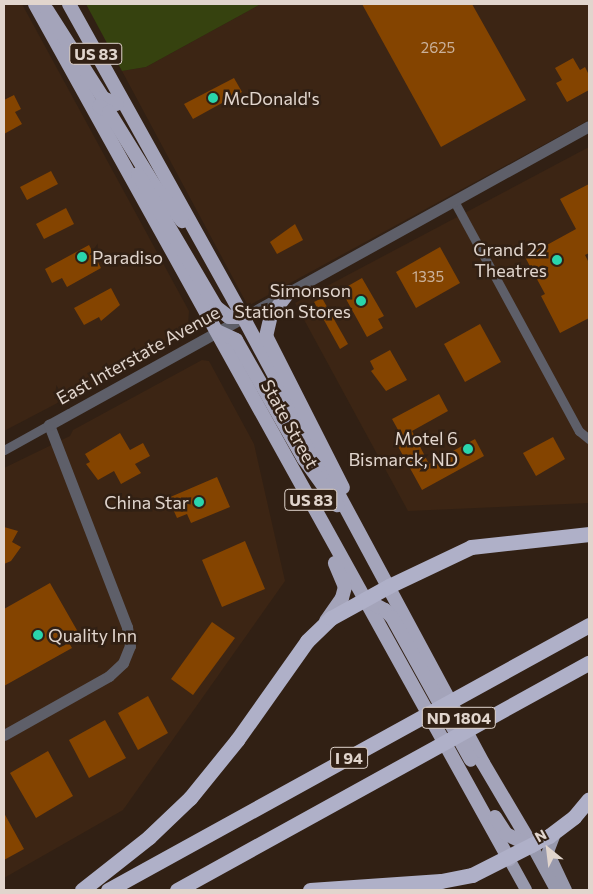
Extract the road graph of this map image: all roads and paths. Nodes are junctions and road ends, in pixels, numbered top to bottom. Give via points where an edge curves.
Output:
1 (35, 4) edge
2 (42, 4) edge
3 (60, 4) edge
4 (69, 4) edge
5 (73, 4) edge
6 (78, 21) junction
7 (90, 43) junction
8 (117, 104) dead end
9 (99, 106) dead end
10 (589, 126) edge
11 (112, 143) junction
12 (454, 201) junction
13 (201, 242) junction
14 (289, 292) junction
15 (242, 317) junction
16 (217, 330) junction
17 (238, 368) junction
18 (49, 425) junction
19 (589, 439) edge
20 (4, 450) edge
21 (356, 526) junction
22 (589, 534) edge
23 (388, 586) junction
24 (364, 599) junction
25 (323, 625) junction
26 (589, 625) edge
27 (589, 663) edge
28 (423, 679) junction
29 (4, 735) edge
30 (473, 769) junction
31 (589, 799) edge
32 (556, 831) junction
33 (532, 846) junction
34 (509, 859) junction
35 (82, 890) edge
36 (108, 890) edge
37 (177, 890) edge
38 (310, 890) edge
39 (526, 890) edge
40 (556, 890) edge
41 (566, 890) edge

1 - 11 highway, State Street / US 83
2 - 8 highway via 103,98
3 - 7 highway
4 - 6 highway, State Street / US 83
5 - 6 highway
6 - 7 highway, State Street / US 83
7 - 13 highway, State Street / US 83
9 - 13 highway via 109,112 154,185
10 - 12 street, East Interstate Avenue
11 - 15 highway via 154,198 216,307 229,317
11 - 16 highway, State Street / US 83
12 - 14 street, East Interstate Avenue
12 - 19 street via 579,431
13 - 15 highway, State Street / US 83
14 - 15 street, East Interstate Avenue
14 - 21 highway via 271,316 266,336 337,470
15 - 16 street, East Interstate Avenue
15 - 21 highway, State Street / US 83
16 - 17 highway, State Street / US 83
16 - 18 street, East Interstate Avenue
16 - 21 highway via 236,340 304,460
17 - 24 highway, State Street / US 83
17 - 25 highway via 243,394 341,574 345,587 342,598
18 - 20 street
18 - 29 street, East Interstate Avenue via 127,627 130,646 123,663 108,676
21 - 23 highway, State Street / US 83
22 - 23 highway via 470,547
23 - 24 highway
23 - 28 highway, State Street / ND 1804
24 - 25 highway
24 - 28 highway, State Street / US 83 via 379,626
24 - 28 highway via 386,610 392,617
25 - 35 highway via 307,641 237,740 190,798 149,837
26 - 36 highway, I 94
27 - 37 highway, I 94
28 - 30 highway, State Street / ND 1804
28 - 30 highway, State Street / US 83
30 - 33 highway, State Street / ND 1804 via 512,812
30 - 33 highway via 506,834
30 - 34 highway, State Street / US 83
31 - 32 highway
32 - 33 highway
32 - 41 main road via 548,852
33 - 34 highway
33 - 40 main road, State Street / ND 1804
34 - 38 highway via 451,880
34 - 39 main road, State Street

